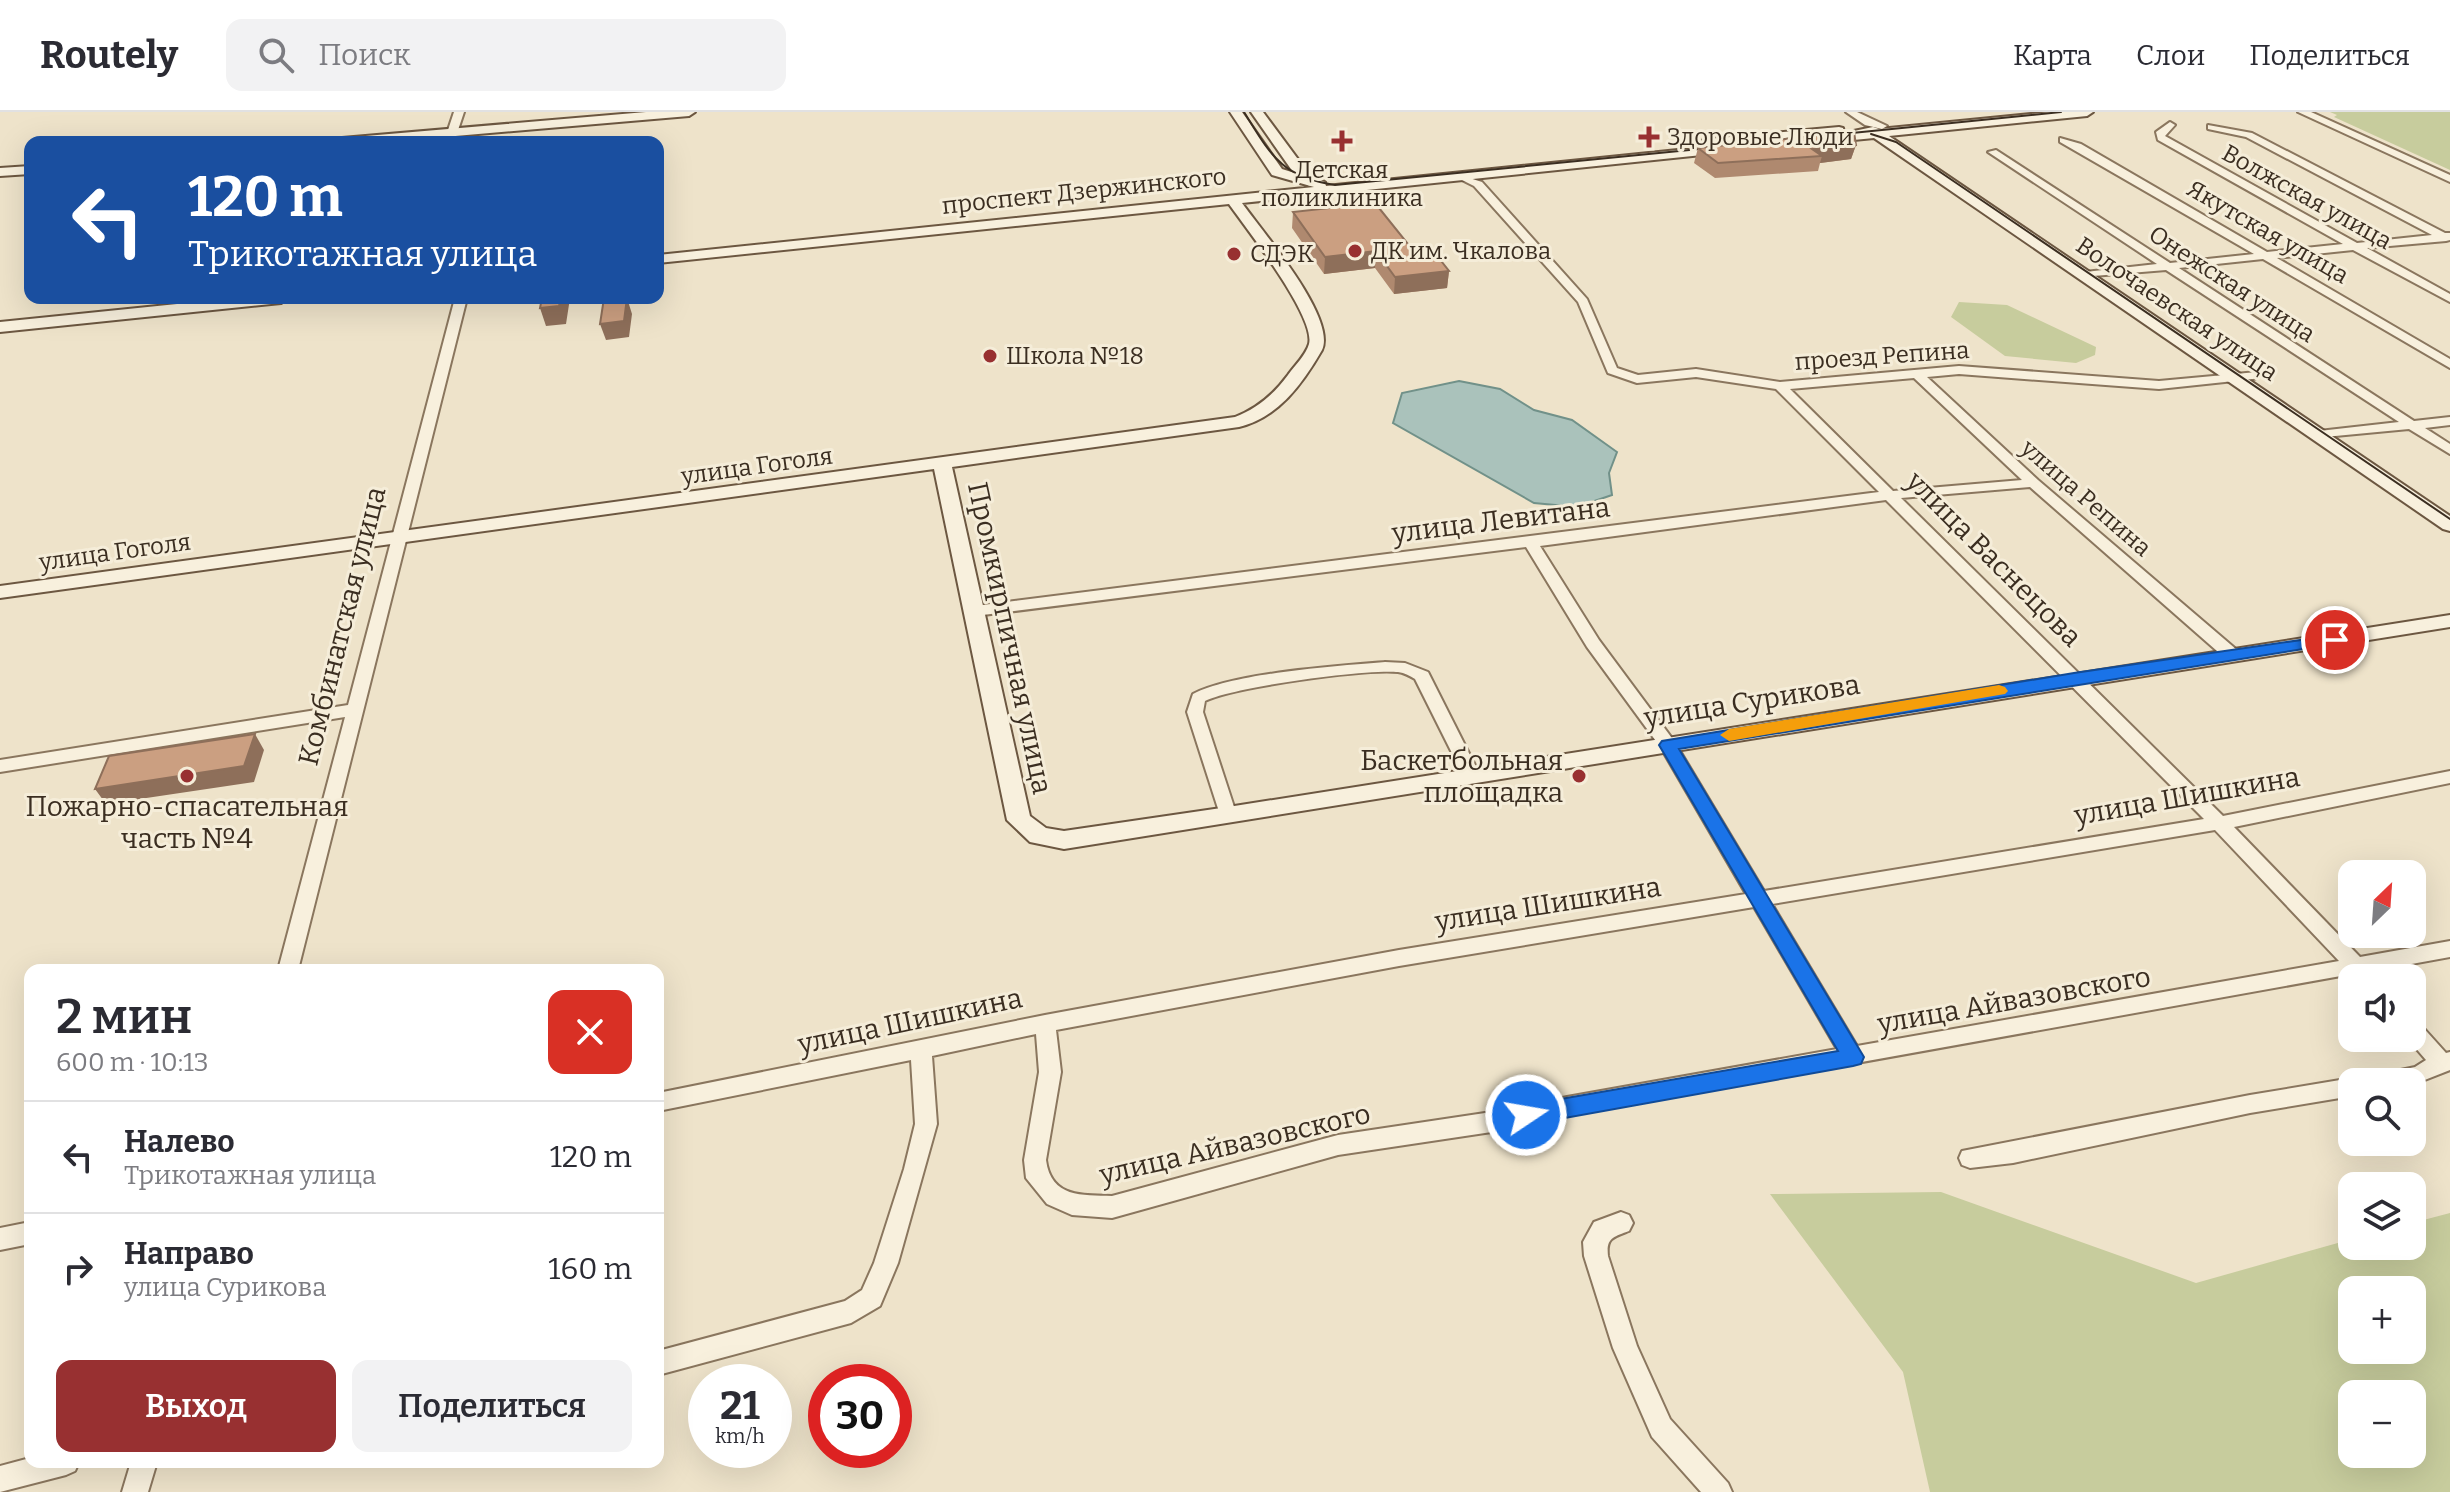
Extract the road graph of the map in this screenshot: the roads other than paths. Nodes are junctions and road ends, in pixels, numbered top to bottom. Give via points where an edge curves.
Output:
1 (459, 112) edge
2 (689, 112) edge
3 (1236, 112) edge
4 (1257, 112) edge
5 (1851, 112) edge
6 (2028, 112) edge
7 (2087, 112) edge
8 (2303, 112) edge
9 (2170, 125) dead end
10 (2211, 127) dead end
11 (1882, 131) junction
12 (451, 136) edge
13 (461, 136) edge
14 (2063, 140) dead end
15 (1993, 152) dead end
16 (24, 170) edge
17 (0, 172) edge
18 (1277, 172) junction
19 (1464, 177) junction
20 (1294, 178) junction
21 (2450, 179) edge
22 (1350, 184) junction
23 (1255, 194) junction
24 (1233, 200) junction
25 (2448, 237) edge
26 (2353, 246) junction
27 (664, 251) edge
28 (2263, 256) junction
29 (664, 258) edge
30 (2164, 266) junction
31 (2093, 274) junction
32 (2450, 299) edge
33 (157, 304) edge
34 (223, 304) edge
35 (459, 304) edge
36 (0, 320) edge
37 (0, 327) edge
38 (2450, 364) edge
39 (1915, 372) junction
40 (2253, 375) junction
41 (2235, 377) junction
42 (1780, 386) junction
43 (2450, 421) edge
44 (2411, 426) junction
45 (2327, 434) junction
46 (2450, 450) edge
47 (942, 465) junction
48 (2033, 483) junction
49 (1891, 495) junction
50 (2450, 510) edge
51 (2450, 525) edge
52 (397, 540) junction
53 (1530, 542) junction
54 (0, 592) edge
55 (975, 611) junction
56 (2450, 621) edge
57 (2231, 654) junction
58 (2074, 678) junction
59 (354, 710) junction
60 (1668, 745) junction
61 (0, 766) edge
62 (1471, 775) junction
63 (2450, 777) edge
64 (1228, 816) junction
65 (2219, 823) junction
66 (1064, 840) joint
67 (1761, 899) junction
68 (2450, 949) edge
69 (290, 964) edge
70 (2355, 964) edge
71 (2393, 964) edge
72 (2338, 976) edge
73 (1045, 1024) junction
74 (2426, 1043) edge
75 (921, 1051) junction
76 (1853, 1057) junction
77 (2445, 1062) edge
78 (2426, 1072) edge
79 (2338, 1089) edge
80 (664, 1101) edge
81 (1970, 1158) dead end
82 (1621, 1223) dead end
83 (24, 1234) edge
84 (0, 1239) edge
85 (664, 1361) edge
86 (43, 1468) edge
87 (142, 1468) edge
88 (0, 1479) edge
89 (135, 1492) edge
90 (1719, 1492) edge

1 - 12 street
2 - 13 main road
3 - 18 main road
4 - 20 main road
5 - 11 street
6 - 11 main road, проспект Дзержинского
7 - 11 main road, проспект Дзержинского
8 - 21 street
9 - 26 street, Волжская улица via 2161,138
10 - 25 street via 2249,135
11 - 19 main road, проспект Дзержинского
11 - 22 main road, проспект Дзержинского
11 - 31 main road, Волочаевская улица
11 - 31 main road, Волочаевская улица
14 - 28 street, Якутская улица
15 - 30 street, Онежская улица
16 - 17 main road
18 - 20 main road
18 - 23 main road via 1275,180
19 - 22 main road, проспект Дзержинского
19 - 42 street, проезд Репина via 1478,184 1583,301 1612,370 1637,379 1696,373
20 - 22 main road
20 - 22 main road
20 - 23 main road
22 - 23 main road, проспект Дзержинского
23 - 24 main road, проспект Дзержинского
23 - 27 main road, проспект Дзержинского
24 - 29 main road, проспект Дзержинского
24 - 47 main road, улица Гоголя via 1309,308 1318,329 1318,342 1272,405 1239,422
25 - 26 street
26 - 28 street
26 - 32 street, Волжская улица
28 - 30 street
28 - 38 street, Якутская улица
30 - 31 street
30 - 44 street, Онежская улица
31 - 40 main road, Волочаевская улица
31 - 41 main road, Волочаевская улица
33 - 36 main road
34 - 37 main road
35 - 52 street, Комбинатская улица
39 - 41 street, проезд Репина via 1994,371 2159,385
39 - 42 street, проезд Репина
39 - 48 street, улица Репина
40 - 41 street, проезд Репина
40 - 45 main road, Волочаевская улица
41 - 45 main road, Волочаевская улица
42 - 49 street, улица Васнецова
43 - 44 street
44 - 45 street
44 - 46 street, Онежская улица
45 - 50 main road, Волочаевская улица
45 - 51 main road, Волочаевская улица
47 - 52 main road, улица Гоголя
47 - 55 main road, Промкирпичная улица
48 - 49 street, улица Левитана
48 - 57 street, улица Репина
49 - 53 street, улица Левитана
49 - 58 street, улица Васнецова
52 - 54 main road, улица Гоголя
52 - 59 street, Комбинатская улица
53 - 55 street, улица Левитана
53 - 60 street via 1593,643
55 - 66 main road, Промкирпичная улица via 1019,820 1039,836
56 - 57 main road, улица Сурикова
57 - 58 main road, улица Сурикова
58 - 60 main road, улица Сурикова
58 - 65 street, улица Васнецова
59 - 61 street
59 - 69 street, Комбинатская улица
60 - 62 main road, улица Сурикова
60 - 67 street
62 - 64 main road, улица Сурикова
62 - 64 street via 1422,676 1411,669 1226,687 1202,695 1195,712
63 - 65 street, улица Шишкина
64 - 66 main road, улица Сурикова
65 - 67 street, улица Шишкина
65 - 70 street, улица Васнецова
67 - 73 street, улица Шишкина via 1399,958
67 - 76 street
68 - 71 street, улица Айвазовского
72 - 76 street, улица Айвазовского
73 - 75 street, улица Шишкина
73 - 76 street, улица Айвазовского via 1050,1072 1035,1160 1037,1178 1055,1197 1072,1205 1112,1207 1338,1145
74 - 77 street
75 - 80 street, улица Шишкина
75 - 85 street via 926,1124 871,1298 851,1311
77 - 78 street
79 - 81 street
82 - 90 street via 1602,1230 1595,1242 1625,1348 1661,1428
83 - 84 street
86 - 88 street
87 - 89 street

